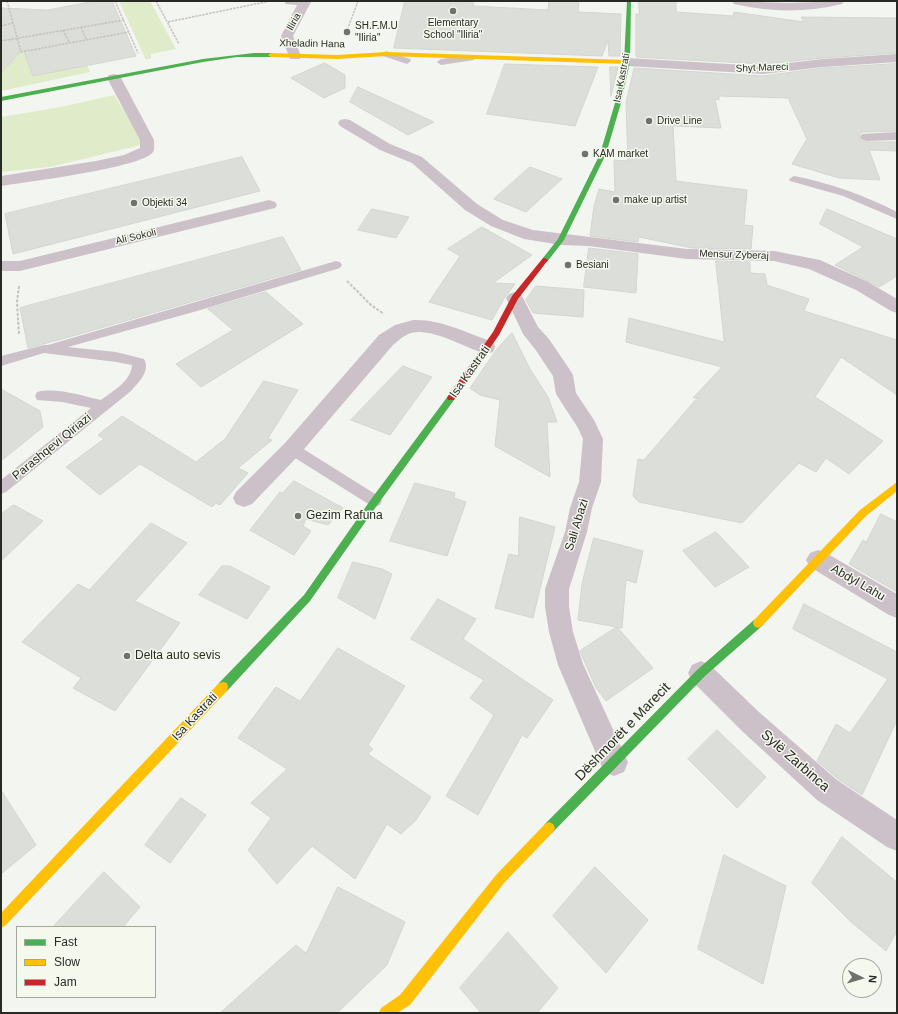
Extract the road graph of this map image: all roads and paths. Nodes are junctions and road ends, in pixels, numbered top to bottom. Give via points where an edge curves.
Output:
1 (7, 1) edge
2 (114, 1) edge
3 (156, 1) edge
4 (273, 1) edge
5 (290, 1) edge
6 (358, 1) edge
7 (629, 1) edge
8 (738, 1) edge
9 (838, 1) edge
10 (124, 20) junction
11 (168, 22) junction
12 (13, 23) junction
13 (1, 26) edge
14 (81, 27) junction
15 (63, 30) junction
16 (129, 32) junction
17 (17, 39) junction
18 (86, 39) junction
19 (1, 41) edge
20 (69, 42) junction
21 (386, 54) junction
22 (295, 56) junction
23 (337, 56) junction
24 (480, 57) junction
25 (897, 58) edge
26 (407, 61) dead end
27 (440, 62) dead end
28 (627, 62) junction
29 (189, 63) junction
30 (146, 72) junction
31 (114, 78) junction
32 (1, 99) edge
33 (345, 123) dead end
34 (897, 136) edge
35 (867, 137) dead end
36 (794, 179) dead end
37 (1, 181) edge
38 (269, 205) dead end
39 (897, 216) edge
40 (561, 240) junction
41 (1, 248) edge
42 (336, 265) joint
43 (2, 266) edge
44 (20, 266) junction
45 (515, 298) junction
46 (897, 307) edge
47 (377, 310) dead end
48 (486, 347) junction
49 (44, 349) junction
50 (21, 354) junction
51 (1, 361) edge
52 (42, 396) dead end
53 (104, 406) junction
54 (292, 449) junction
55 (897, 486) edge
56 (1, 488) edge
57 (244, 498) dead end
58 (375, 501) junction
59 (818, 560) junction
60 (897, 607) edge
61 (701, 673) junction
62 (614, 762) junction
63 (897, 838) edge
64 (1, 922) edge
65 (403, 1009) edge

1 - 12 path
2 - 10 path
3 - 11 path
4 - 11 path
5 - 22 street, Iliria via 305,2 286,36
6 - 23 path
7 - 28 street, Isa Kastrati
8 - 9 street via 763,6 780,6
10 - 14 path
10 - 16 path
11 - 29 path
12 - 13 path
12 - 17 path
14 - 15 path
14 - 18 path
15 - 17 path
15 - 20 path
16 - 18 path
16 - 30 path
17 - 19 path
17 - 20 path via 21,52
18 - 20 path
21 - 23 street, Xheladin Hana
21 - 24 street, Xheladin Hana
21 - 26 lane
22 - 23 street, Xheladin Hana
22 - 29 street, Xheladin Hana via 255,54
24 - 27 lane
24 - 28 street, Xheladin Hana
25 - 28 street, Shyt Mareci via 762,70
28 - 40 street, Isa Kastrati via 603,154
29 - 30 street, Xheladin Hana
30 - 31 street, Xheladin Hana
31 - 32 street, Xheladin Hana
31 - 37 street via 147,140 147,150 133,157 86,168
33 - 40 street via 384,148 417,160 471,207 497,223 530,235
34 - 35 street
36 - 39 lane via 849,194
38 - 44 street, Ali Sokoli
40 - 45 street, Isa Kastrati
40 - 46 street, Mensur Zyberaj via 589,241 687,254 774,256 814,264 862,286
41 - 43 street, Ali Sokoli
42 - 47 path via 348,283
42 - 49 lane
43 - 44 street, Ali Sokoli
44 - 50 path via 17,302
45 - 48 street, Isa Kastrati
45 - 62 street, Sali Abazi via 530,330 563,375 566,394 587,425 592,439 590,482 557,589 557,607 571,665
48 - 54 street via 428,326 412,326 400,330 386,340
48 - 58 street, Isa Kastrati
49 - 50 lane, Parashqevi Qiriazi
49 - 53 lane, Parashqevi Qiriazi via 139,362 138,374
50 - 51 lane, Parashqevi Qiriazi
52 - 53 lane, Parashqevi Qiriazi
53 - 56 lane, Parashqevi Qiriazi
54 - 57 street
54 - 58 lane
55 - 59 street, Dëshmorët e Marecit via 863,513
58 - 64 street, Isa Kastrati via 307,598
59 - 60 street, Abdyl Lahu
59 - 61 street, Dëshmorët e Marecit via 753,629
61 - 62 street, Dëshmorët e Marecit
61 - 63 street, Sylë Zarbinca via 827,790
62 - 65 street, Dëshmorët e Marecit via 500,879

